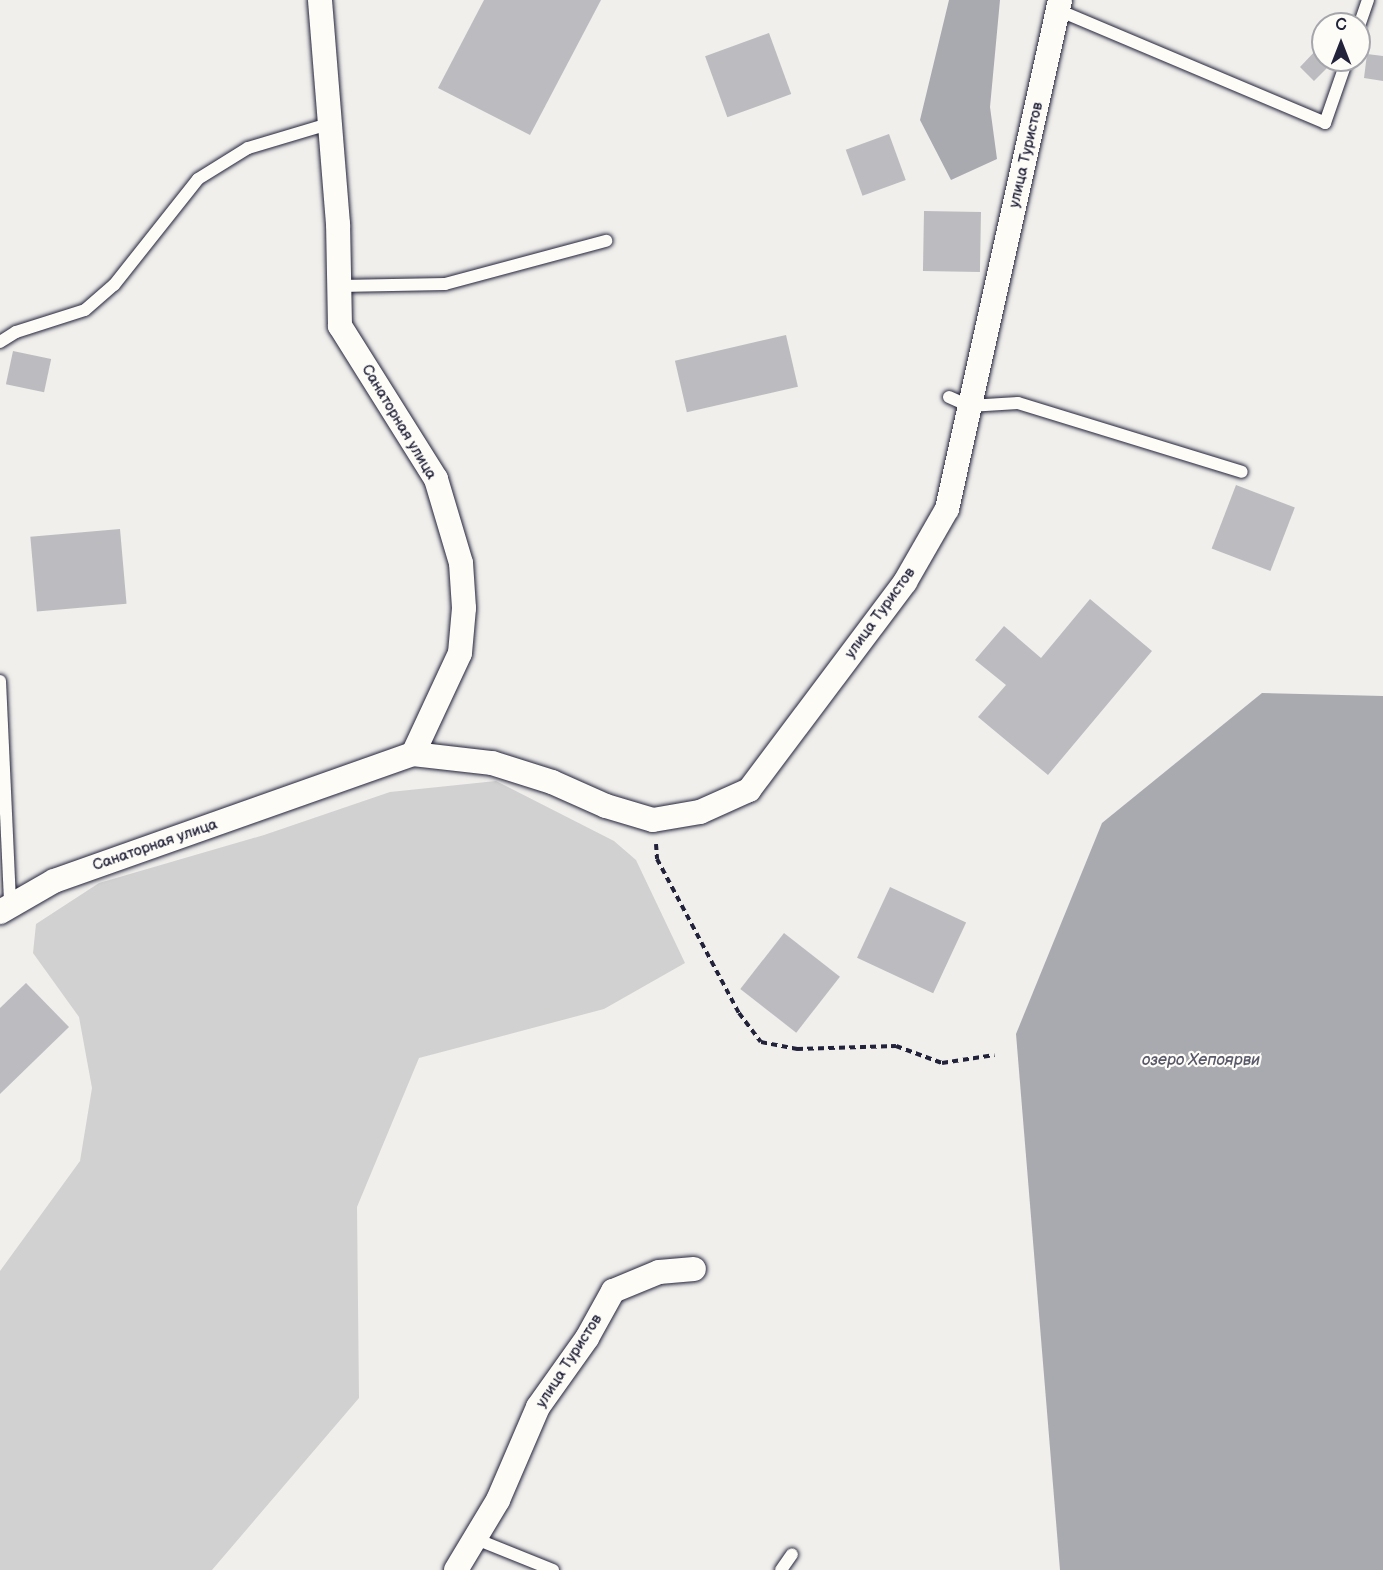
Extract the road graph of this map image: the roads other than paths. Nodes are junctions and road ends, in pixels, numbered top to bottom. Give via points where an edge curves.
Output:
1 (320, 0) edge
2 (1059, 5) edge
3 (1343, 72) edge
4 (328, 124) junction
5 (606, 241) dead end
6 (340, 286) junction
7 (0, 342) edge
8 (959, 402) junction
9 (1242, 472) dead end
10 (0, 681) edge
11 (413, 754) junction
12 (5, 908) edge
13 (694, 1269) dead end
14 (476, 1539) junction
15 (792, 1554) dead end
16 (456, 1570) edge
17 (553, 1570) edge
18 (781, 1570) edge

1 - 4 street, Санаторная улица
2 - 3 lane via 1325,123
2 - 8 street, улица Туристов
4 - 6 street, Санаторная улица
4 - 7 lane via 248,148 198,179 114,285 85,310 16,332
5 - 6 lane via 445,284
6 - 11 street, Санаторная улица via 340,326 436,479 461,563 464,608 460,653
8 - 9 lane via 1018,403
8 - 11 street, улица Туристов via 947,509 905,582 749,790 700,812 654,820 492,762
10 - 12 lane
11 - 12 street, Санаторная улица via 54,881
13 - 14 street, улица Туристов via 659,1272 613,1291 587,1338 538,1407 498,1500
14 - 16 street, улица Туристов
14 - 17 lane
15 - 18 lane

